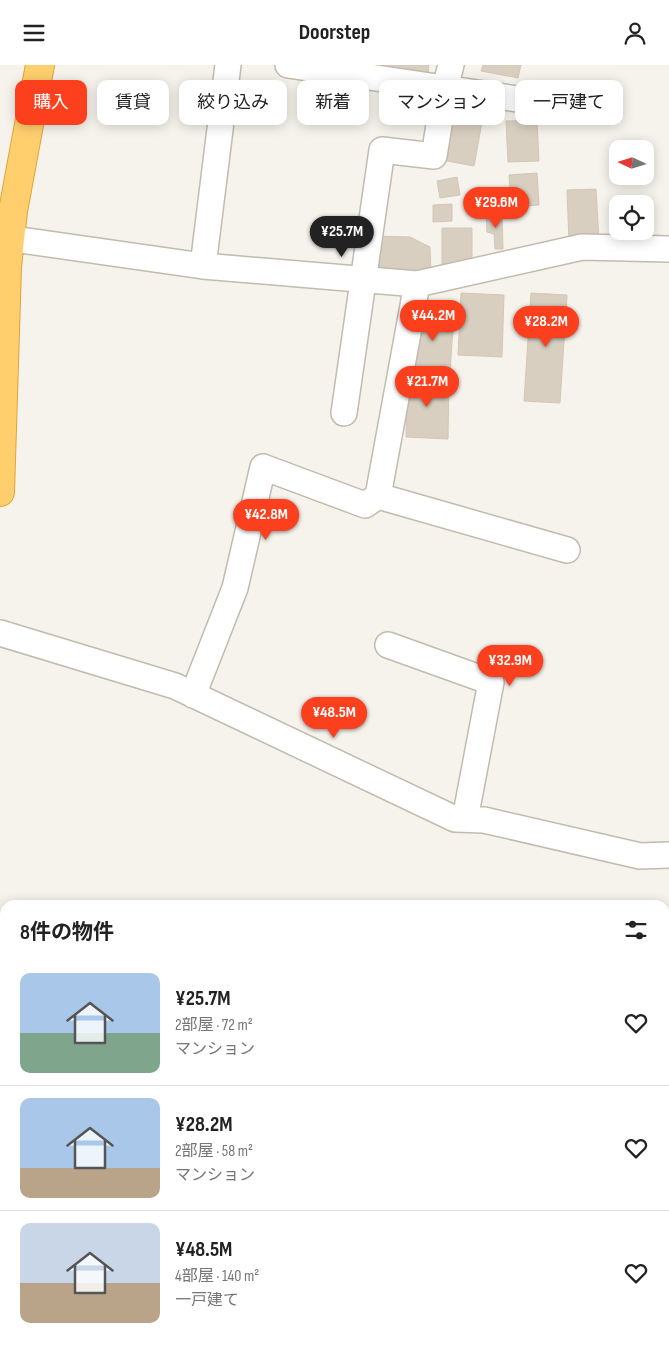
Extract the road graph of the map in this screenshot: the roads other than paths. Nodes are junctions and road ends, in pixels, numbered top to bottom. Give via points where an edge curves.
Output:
1 (40, 65) edge
2 (228, 65) edge
3 (288, 65) edge
4 (448, 77) edge
5 (515, 96) edge
6 (5, 238) edge
7 (669, 249) edge
8 (203, 266) junction
9 (363, 279) junction
10 (418, 284) junction
11 (344, 413) dead end
12 (0, 492) edge
13 (378, 496) junction
14 (567, 550) dead end
15 (0, 633) edge
16 (388, 645) dead end
17 (193, 695) junction
18 (465, 819) junction
19 (669, 855) edge

1 - 6 highway
2 - 8 street
3 - 4 street
4 - 5 street
4 - 9 street via 434,155 382,150
6 - 8 street
6 - 12 highway
7 - 10 street via 582,247
8 - 9 street
9 - 10 street
9 - 11 street
10 - 13 street
13 - 14 street
13 - 17 street via 365,505 263,467 235,588
15 - 17 street via 174,686
16 - 18 street via 491,682
17 - 18 street via 455,819
18 - 19 street via 484,820 640,856

